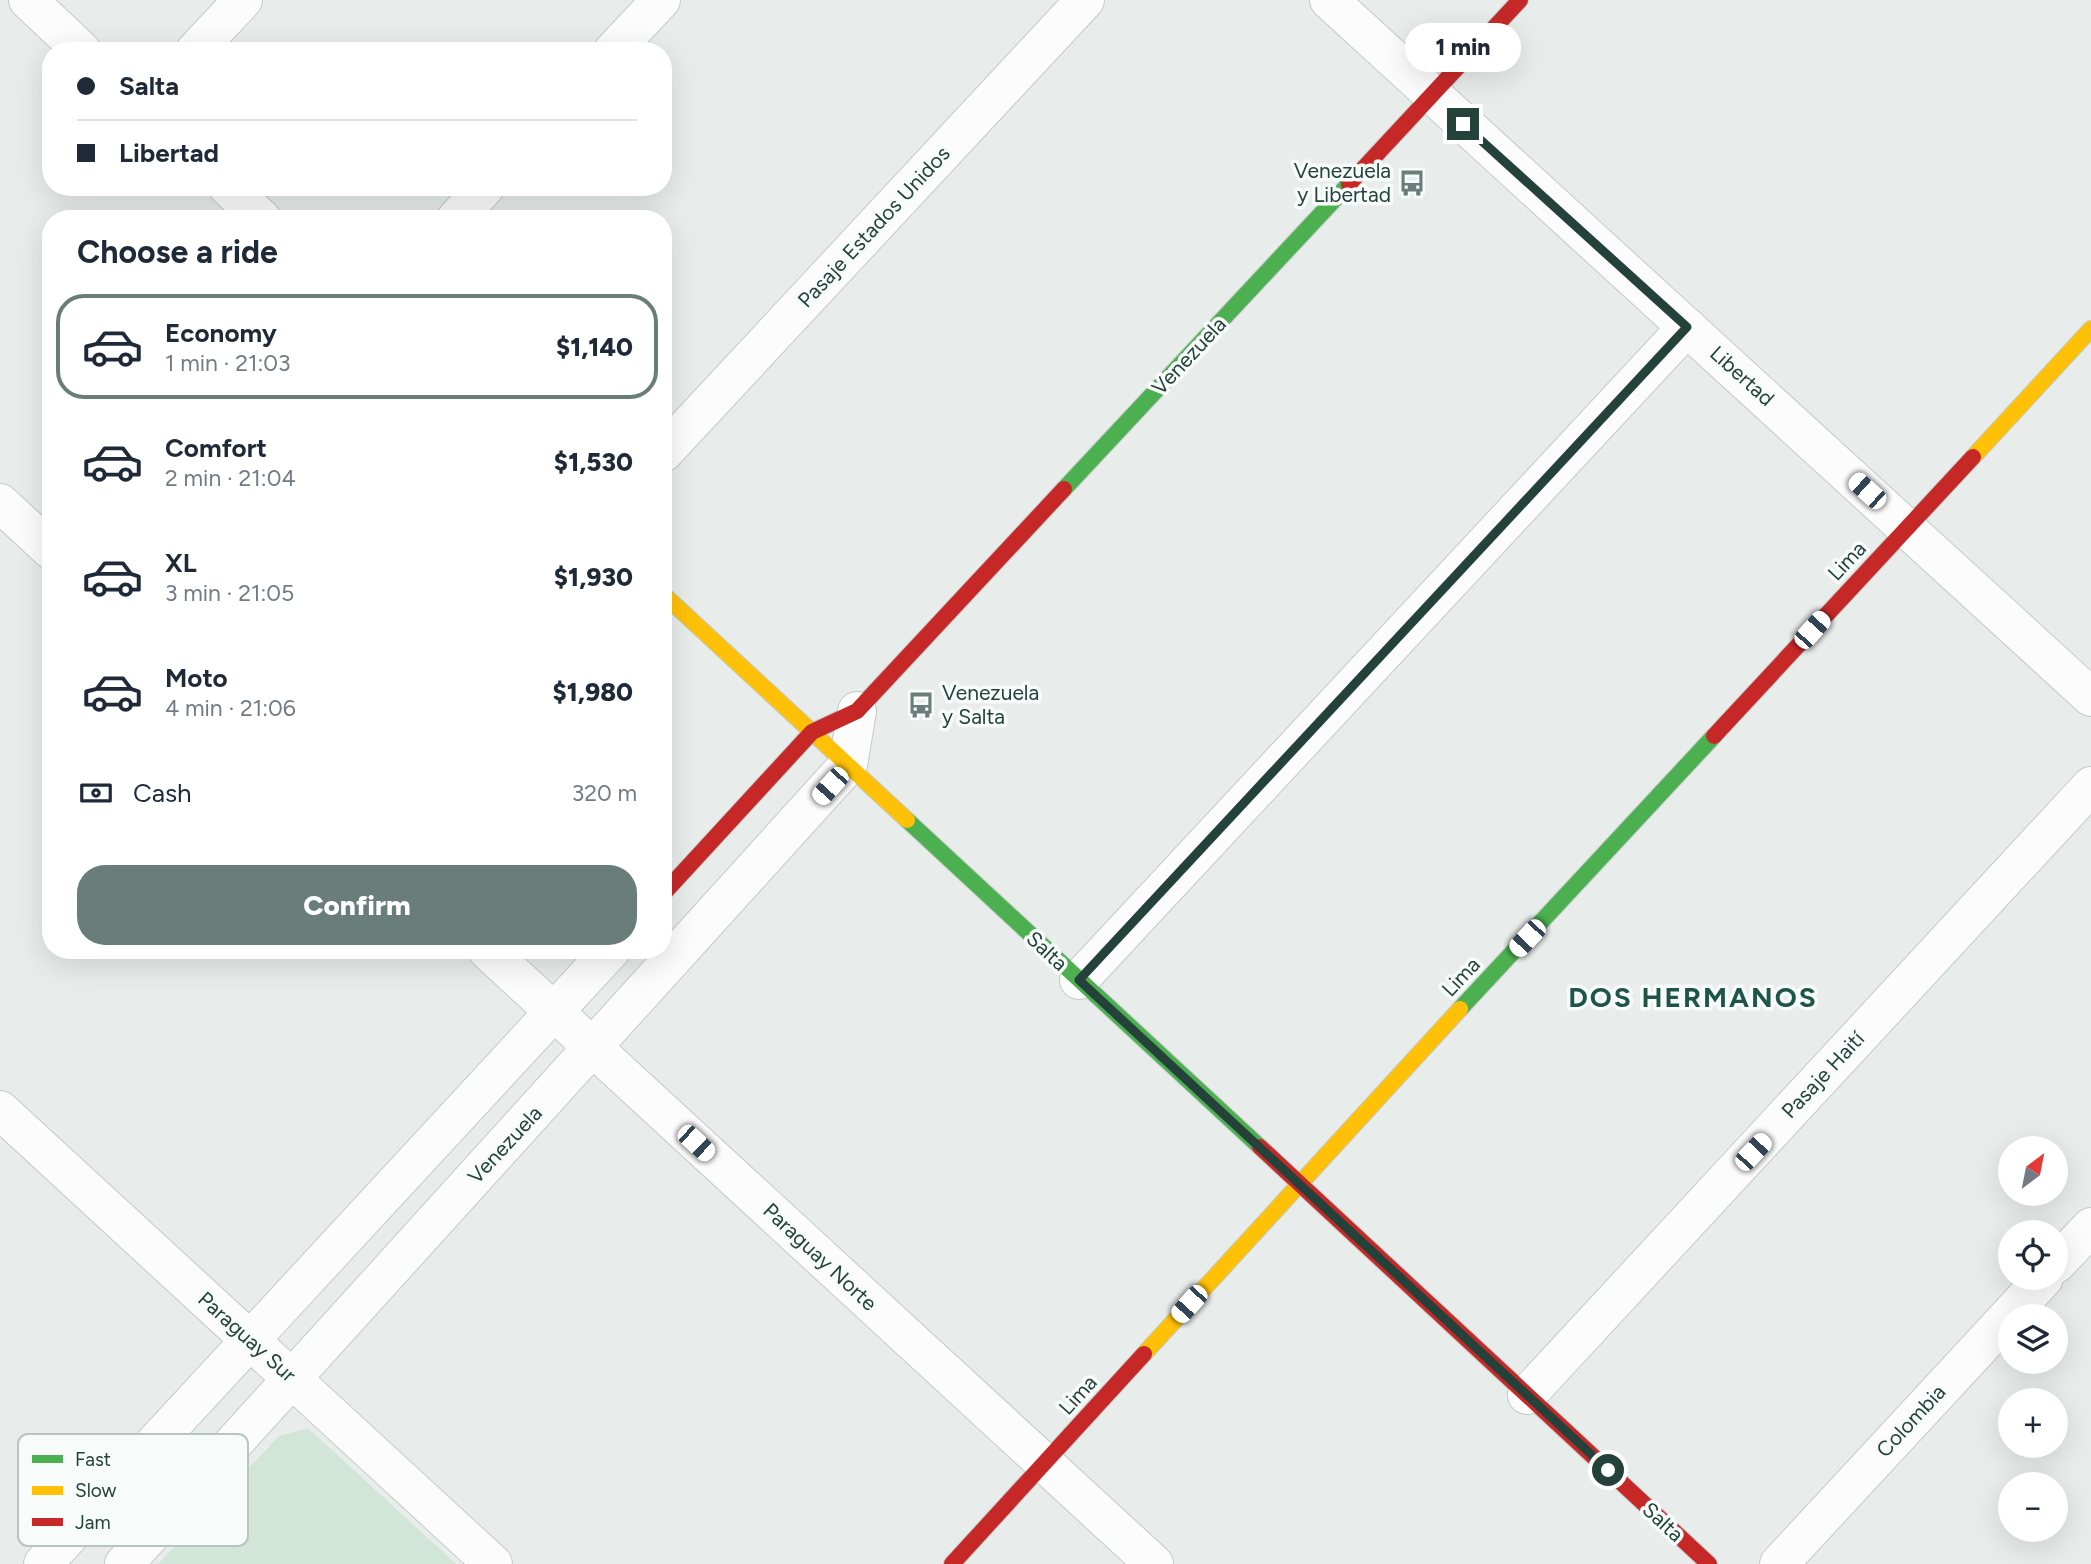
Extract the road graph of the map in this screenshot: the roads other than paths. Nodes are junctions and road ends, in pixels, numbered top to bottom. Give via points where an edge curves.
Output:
1 (28, 0) edge
2 (243, 0) edge
3 (661, 0) edge
4 (1085, 0) edge
5 (1329, 0) edge
6 (1520, 0) edge
7 (72, 42) edge
8 (203, 42) edge
9 (621, 42) edge
10 (1431, 95) junction
11 (238, 196) edge
12 (477, 196) edge
13 (252, 210) edge
14 (464, 210) edge
15 (1687, 327) junction
16 (2091, 329) edge
17 (672, 443) edge
18 (0, 503) edge
19 (1907, 528) junction
20 (42, 542) edge
21 (672, 602) edge
22 (2091, 697) edge
23 (857, 711) junction
24 (813, 732) junction
25 (848, 765) junction
26 (2091, 786) edge
27 (672, 884) edge
28 (497, 959) edge
29 (603, 959) edge
30 (1079, 980) junction
31 (554, 1012) junction
32 (594, 1048) junction
33 (0, 1110) edge
34 (1298, 1184) junction
35 (2091, 1227) edge
36 (2068, 1251) edge
37 (2033, 1290) edge
38 (251, 1340) junction
39 (292, 1377) junction
40 (1527, 1395) junction
41 (164, 1434) edge
42 (241, 1434) edge
43 (1044, 1463) junction
44 (60, 1546) edge
45 (140, 1546) edge
46 (43, 1564) edge
47 (124, 1564) edge
48 (493, 1564) edge
49 (952, 1564) edge
50 (1154, 1564) edge
51 (1709, 1564) edge
52 (1779, 1564) edge

1 - 7 street
2 - 8 street
3 - 9 street
4 - 17 street, Pasaje Estados Unidos
5 - 10 street, Libertad
6 - 10 street, Venezuela
10 - 15 street, Libertad
10 - 23 street, Venezuela
11 - 13 street
12 - 14 street
15 - 19 street, Libertad
15 - 30 street
16 - 19 street, Lima
18 - 20 street
19 - 22 street, Libertad
19 - 34 street, Lima
21 - 24 street, Salta
23 - 24 street, Venezuela
23 - 25 street
24 - 25 street, Salta
24 - 27 street, Venezuela
25 - 30 street, Salta
25 - 32 street, Venezuela
26 - 40 street, Pasaje Haití
28 - 31 street, Paraguay Norte
29 - 31 street
30 - 34 street, Salta
31 - 32 street, Paraguay Norte
31 - 38 street
32 - 39 street, Venezuela
32 - 43 street, Paraguay Norte
33 - 38 street, Paraguay Sur
34 - 40 street, Salta
34 - 43 street, Lima
35 - 36 street
37 - 52 street, Colombia
38 - 39 street, Paraguay Sur
38 - 41 street
39 - 42 street, Venezuela
39 - 48 street, Paraguay Sur
40 - 51 street, Salta
43 - 49 street, Lima
43 - 50 street, Paraguay Norte
44 - 46 street
45 - 47 street, Venezuela

